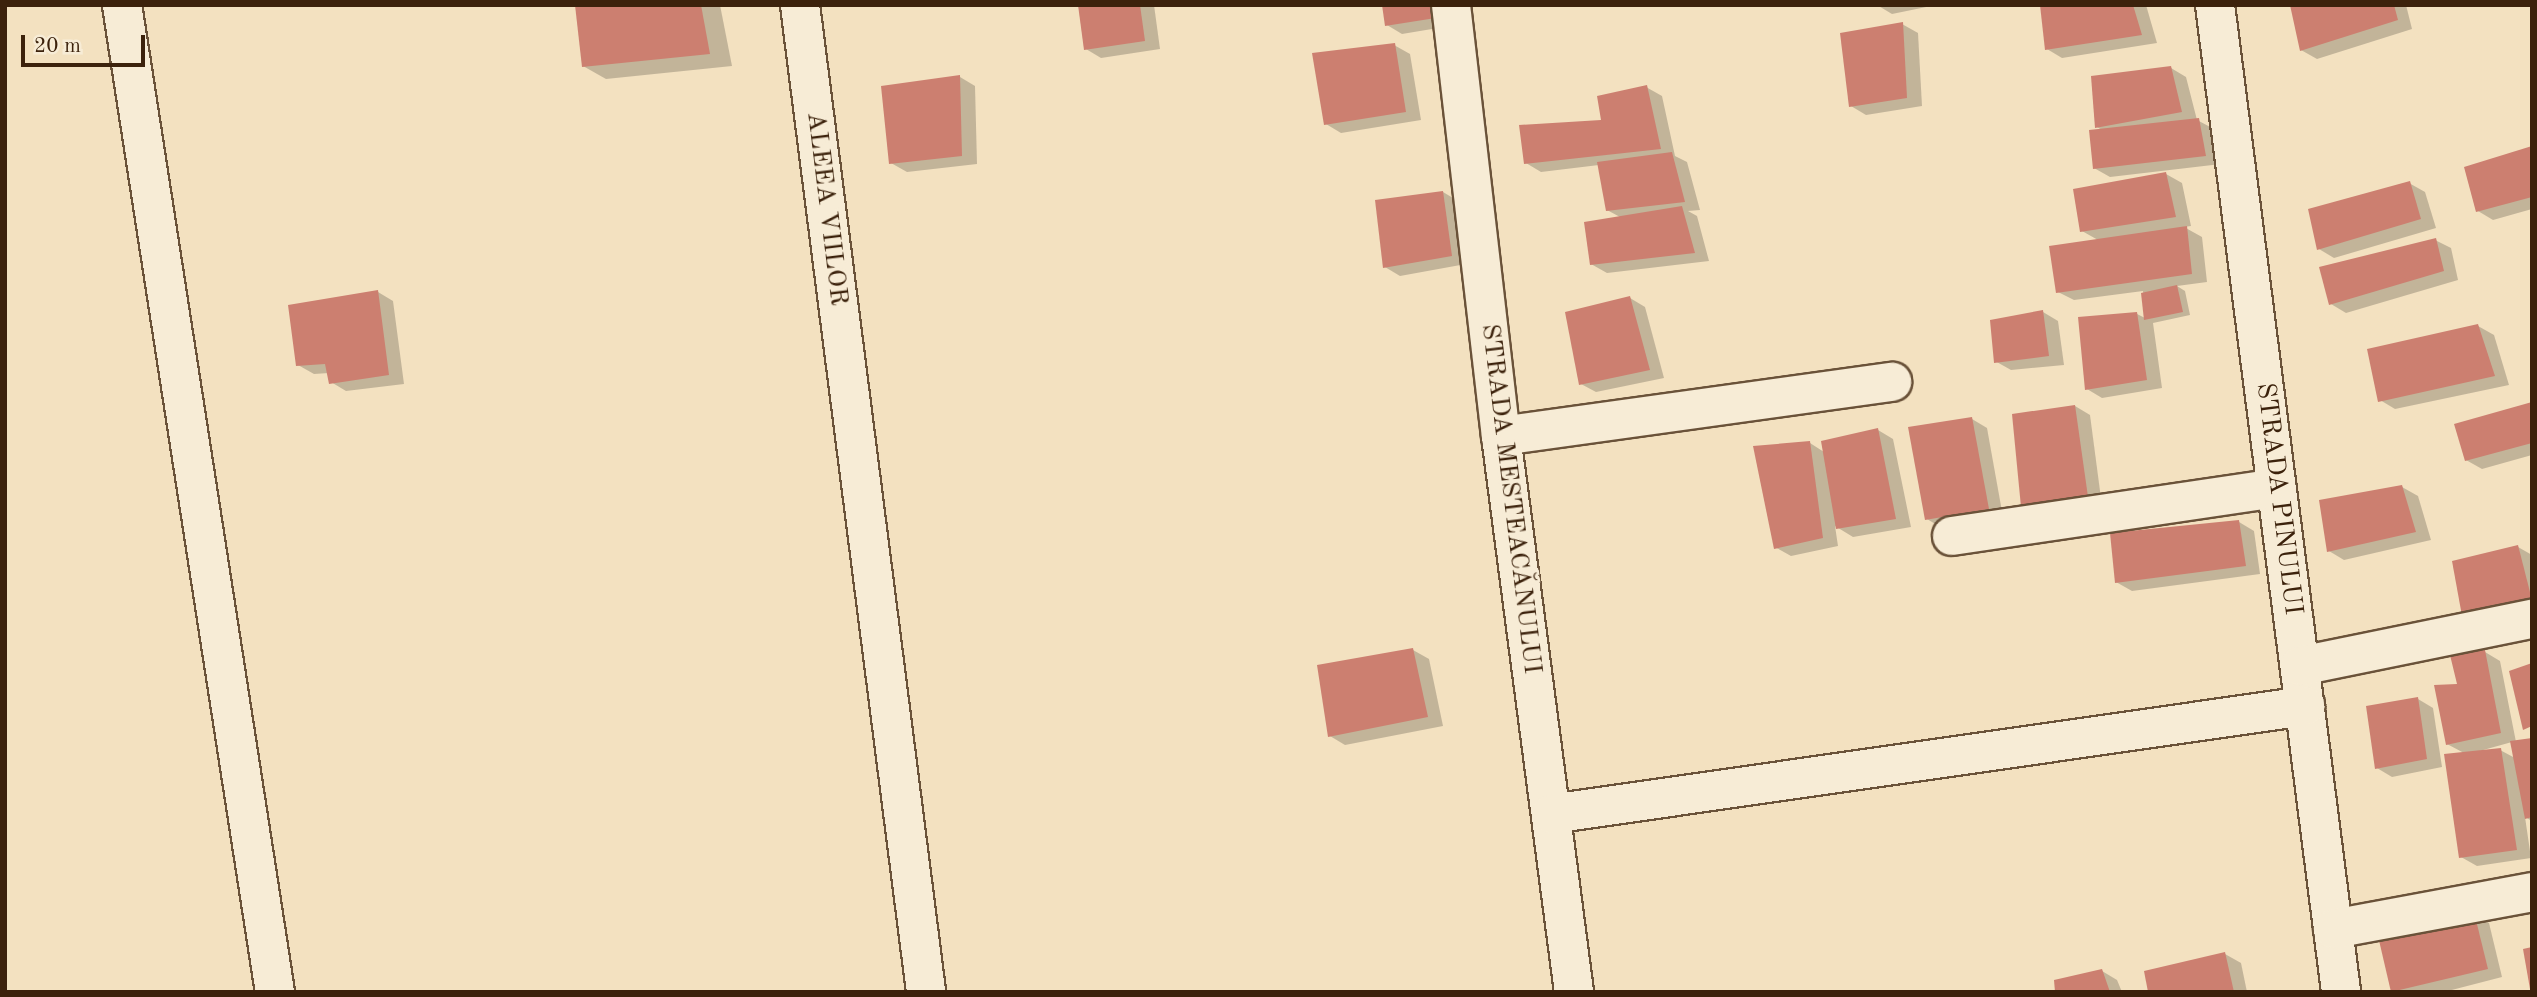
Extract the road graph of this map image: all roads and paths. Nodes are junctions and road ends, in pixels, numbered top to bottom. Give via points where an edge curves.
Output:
1 (122, 5) edge
2 (800, 5) edge
3 (1451, 5) edge
4 (2215, 5) edge
5 (1892, 382) dead end
6 (1501, 436) junction
7 (2276, 488) junction
8 (1952, 536) dead end
9 (2532, 619) edge
10 (2300, 666) junction
11 (2305, 706) junction
12 (1551, 814) junction
13 (2532, 892) edge
14 (2333, 929) junction
15 (275, 992) edge
16 (926, 992) edge
17 (1574, 992) edge
18 (2341, 992) edge

1 - 15 street
2 - 16 street, ALEEA VIILOR
3 - 6 street, STRADA MESTEACĂNULUI
4 - 7 street, STRADA PINULUI
5 - 6 street
6 - 12 street, STRADA MESTEACĂNULUI
7 - 8 street
7 - 10 street, STRADA PINULUI
9 - 10 street
10 - 11 street, STRADA PINULUI
11 - 12 street
11 - 14 street, STRADA PINULUI
12 - 17 street, STRADA MESTEACĂNULUI
13 - 14 street
14 - 18 street, STRADA PINULUI

